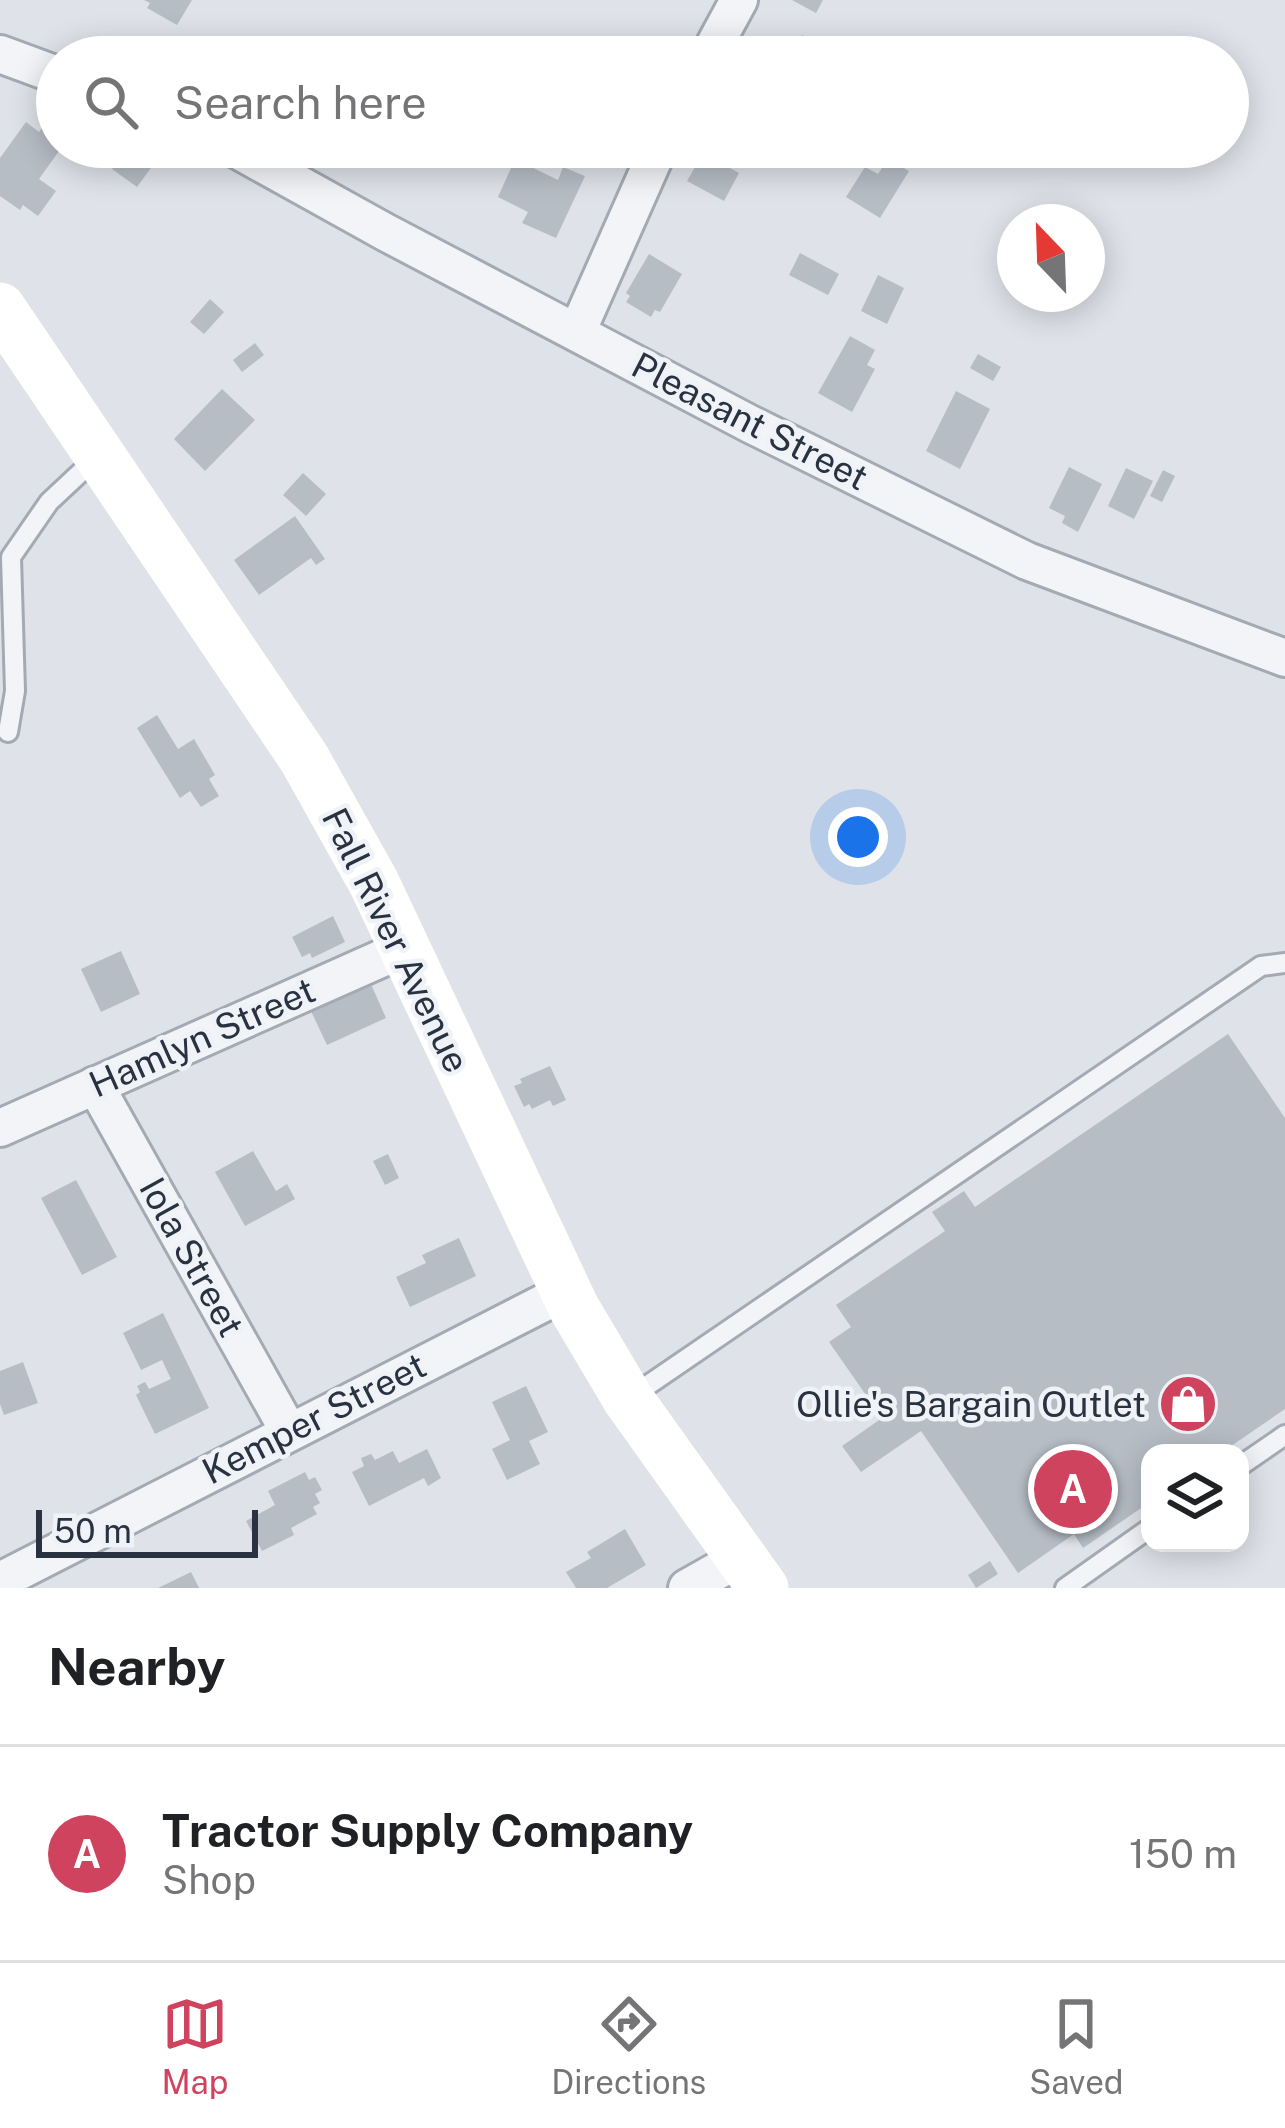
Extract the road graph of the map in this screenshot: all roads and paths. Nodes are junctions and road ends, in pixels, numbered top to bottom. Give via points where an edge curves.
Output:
1 (739, 0) edge
2 (719, 36) edge
3 (0, 54) edge
4 (36, 67) edge
5 (271, 168) edge
6 (650, 168) edge
7 (0, 308) edge
8 (577, 332) junction
9 (101, 454) junction
10 (1285, 658) edge
11 (8, 732) dead end
12 (405, 948) junction
13 (1285, 963) edge
14 (95, 1085) junction
15 (0, 1128) edge
16 (565, 1292) junction
17 (628, 1399) junction
18 (288, 1430) junction
19 (1285, 1436) edge
20 (1249, 1460) edge
21 (1141, 1534) edge
22 (752, 1573) edge
23 (0, 1584) edge
24 (687, 1588) edge
25 (1065, 1588) edge

1 - 2 street
3 - 4 street
5 - 8 street, Pleasant Street
6 - 8 street
7 - 9 main road, Fall River Avenue
8 - 10 street, Pleasant Street via 1027,561
9 - 11 lane via 49,502 10,557
9 - 12 main road, Fall River Avenue via 304,758
12 - 14 street, Hamlyn Street
12 - 16 main road, Fall River Avenue
13 - 17 lane via 1261,966
14 - 15 street, Hamlyn Street
14 - 18 street, Iola Street
16 - 17 main road, Fall River Avenue
16 - 18 street, Kemper Street
17 - 22 main road, Fall River Avenue
18 - 23 street, Kemper Street
19 - 20 lane
21 - 25 lane
22 - 24 street

